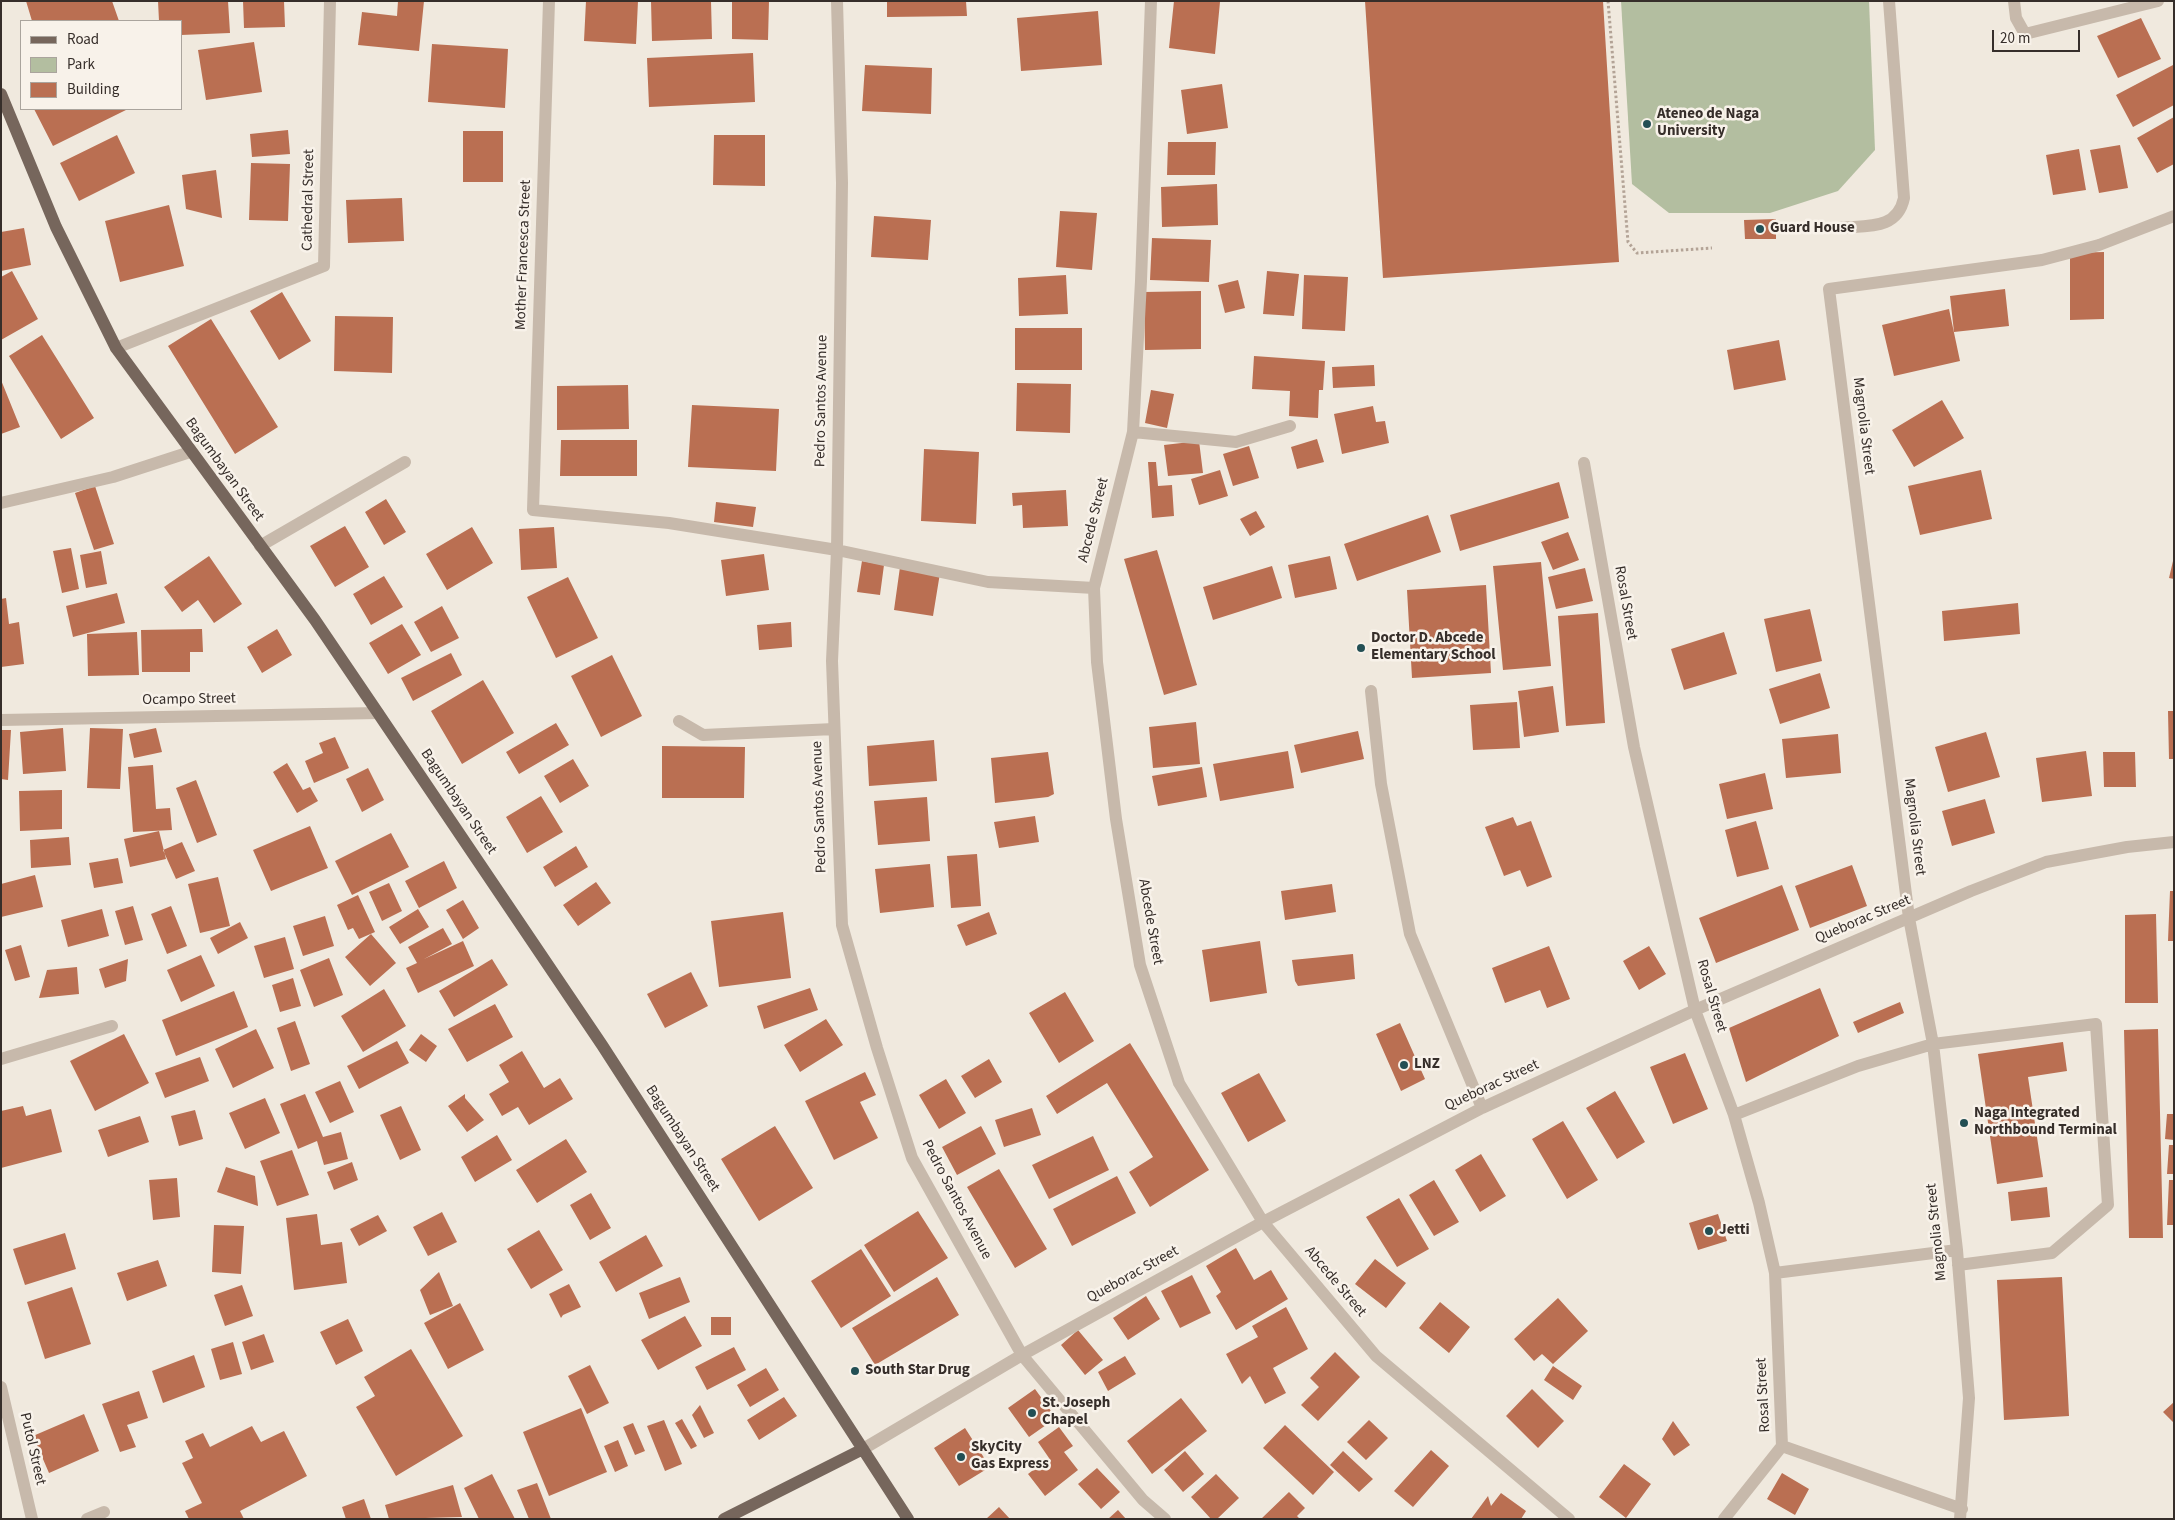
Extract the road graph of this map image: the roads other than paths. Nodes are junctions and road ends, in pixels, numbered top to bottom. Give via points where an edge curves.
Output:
1 (330, 1) edge
2 (549, 1) edge
3 (837, 1) edge
4 (1151, 1) edge
5 (1889, 1) edge
6 (2014, 1) edge
7 (2158, 1) edge
8 (1, 94) edge
9 (2174, 216) edge
10 (1838, 228) dead end
11 (116, 348) junction
12 (1290, 426) dead end
13 (1133, 432) junction
14 (190, 452) junction
15 (405, 462) dead end
16 (1584, 463) dead end
17 (1, 503) edge
18 (260, 546) junction
19 (837, 550) junction
20 (1094, 588) junction
21 (1371, 691) dead end
22 (378, 713) junction
23 (1, 720) edge
24 (680, 721) dead end
25 (834, 729) junction
26 (2174, 842) edge
27 (1909, 918) junction
28 (1695, 1010) junction
29 (112, 1026) dead end
30 (1933, 1044) junction
31 (1, 1060) edge
32 (1482, 1108) junction
33 (1734, 1115) junction
34 (1262, 1222) junction
35 (1957, 1250) junction
36 (1958, 1265) junction
37 (1774, 1273) junction
38 (1022, 1355) junction
39 (1, 1387) edge
40 (1782, 1446) junction
41 (863, 1449) junction
42 (104, 1512) dead end
43 (1961, 1514) edge
44 (32, 1519) edge
45 (87, 1519) edge
46 (724, 1519) edge
47 (908, 1519) edge
48 (1165, 1519) edge
49 (1569, 1519) edge
50 (1724, 1519) edge

1 - 11 street, Cathedral Street via 324,266
2 - 19 street, Mother Francesca Street via 533,510 669,523
3 - 19 street, Pedro Santos Avenue via 842,184
4 - 13 street, Abcede Street
5 - 10 street via 1904,198 1901,211 1893,220
6 - 7 street via 2016,18 2025,34
8 - 11 main road, Bagumbayan Street via 56,227
9 - 27 street, Magnolia Street via 2099,245 2042,260 1829,289
11 - 14 main road, Bagumbayan Street
12 - 13 street via 1236,442
13 - 20 street, Abcede Street
14 - 17 street via 113,477
14 - 18 main road, Bagumbayan Street
15 - 18 street
16 - 28 street, Rosal Street via 1634,747
18 - 22 main road, Bagumbayan Street
19 - 20 street via 988,582
19 - 25 street, Pedro Santos Avenue via 832,661
20 - 34 street, Abcede Street via 1097,662 1116,819 1140,964 1179,1083
21 - 32 street via 1381,784 1410,934
22 - 23 street, Ocampo Street
22 - 41 main road, Bagumbayan Street via 602,1045
24 - 25 street via 703,735
25 - 38 street, Pedro Santos Avenue via 842,925 876,1048 912,1158
26 - 27 street, Queborac Street via 2046,862
27 - 28 street, Queborac Street
27 - 30 street, Magnolia Street
28 - 32 street, Queborac Street
28 - 33 street, Rosal Street
29 - 31 street
30 - 33 street via 1858,1066
30 - 35 street, Magnolia Street
30 - 36 street via 2096,1024 2108,1204 2052,1253
32 - 34 street, Queborac Street
33 - 37 street, Rosal Street via 1759,1203
34 - 38 street, Queborac Street
34 - 49 street, Abcede Street via 1376,1356
35 - 36 street, Magnolia Street
35 - 37 street
36 - 43 street, Magnolia Street via 1969,1398
37 - 40 street, Rosal Street
38 - 41 street, Queborac Street
38 - 48 street, Pedro Santos Avenue via 1142,1500
39 - 44 street, Putol Street
40 - 43 street
40 - 50 street, Rosal Street
41 - 46 main road
41 - 47 main road, Bagumbayan Street
42 - 45 street

